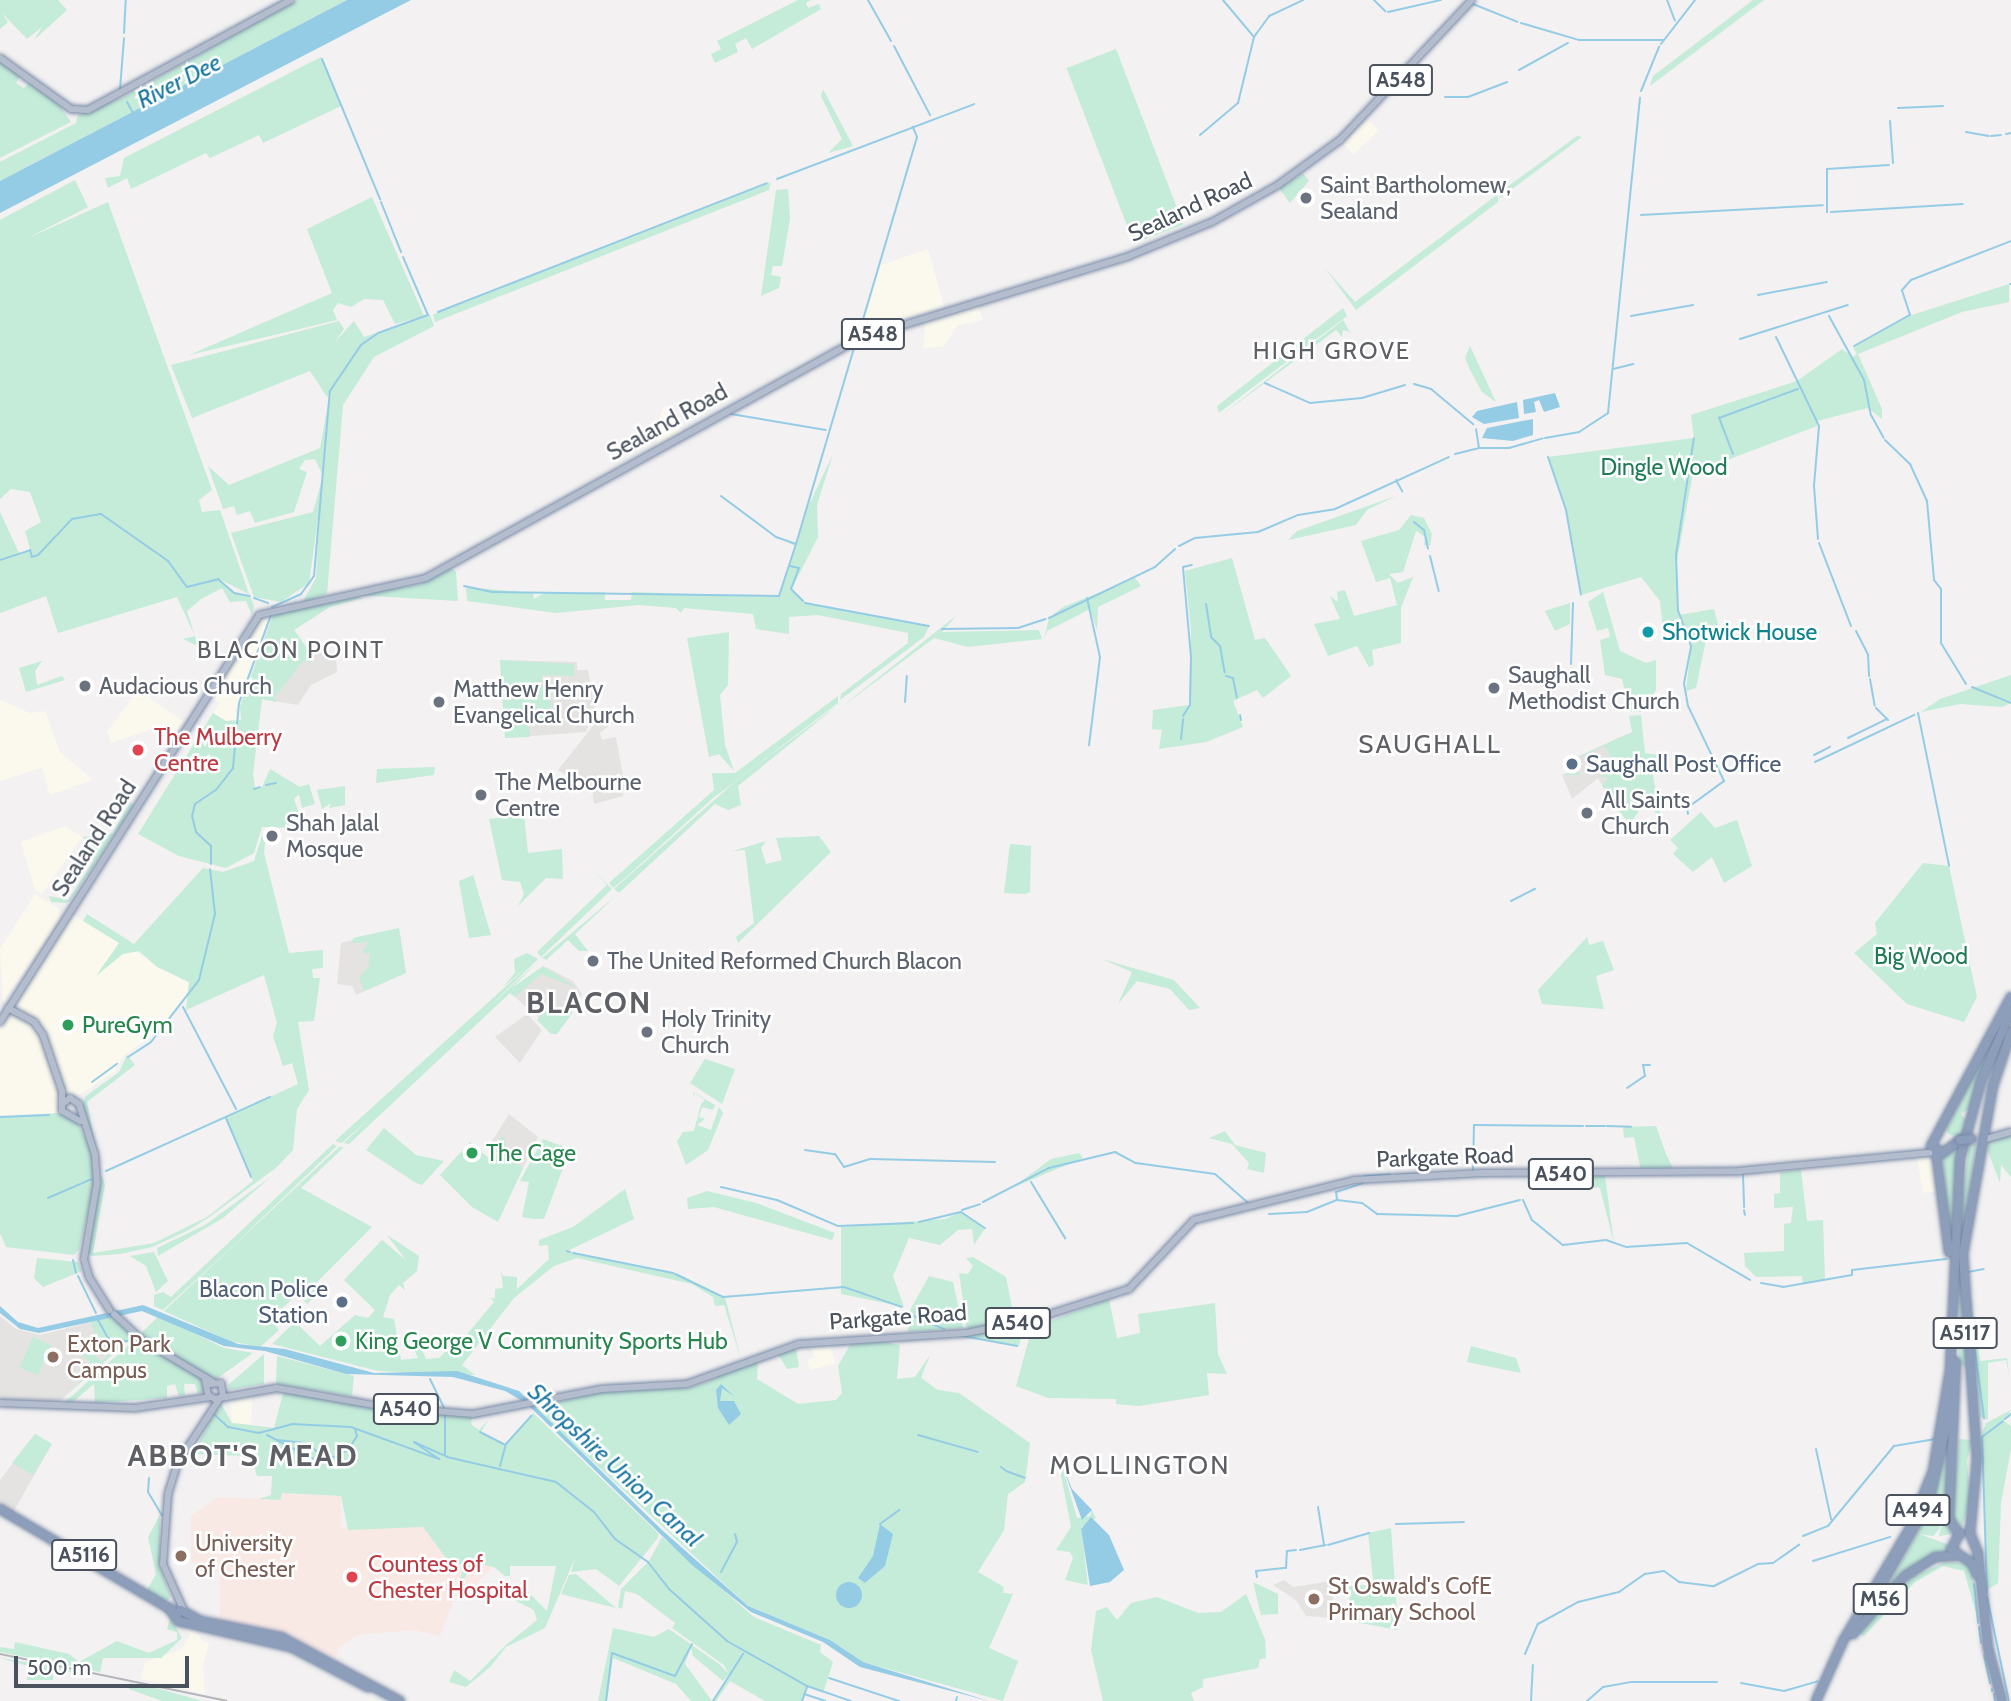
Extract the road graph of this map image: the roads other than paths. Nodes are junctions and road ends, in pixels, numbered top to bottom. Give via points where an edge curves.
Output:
1 (291, 0) edge
2 (1472, 0) edge
3 (0, 58) edge
4 (2011, 997) edge
5 (8, 1008) junction
6 (2011, 1011) edge
7 (0, 1016) edge
8 (2011, 1021) edge
9 (0, 1023) edge
10 (2011, 1032) edge
11 (62, 1091) junction
12 (70, 1098) junction
13 (62, 1104) junction
14 (80, 1110) junction
15 (74, 1116) junction
16 (82, 1123) junction
17 (2011, 1132) edge
18 (1934, 1138) junction
19 (1948, 1138) junction
20 (1986, 1138) junction
21 (1960, 1140) junction
22 (1950, 1148) junction
23 (1917, 1152) junction
24 (1935, 1152) junction
25 (1954, 1307) junction
26 (1956, 1359) junction
27 (216, 1393) junction
28 (0, 1403) edge
29 (0, 1509) edge
30 (1971, 1517) junction
31 (1959, 1533) junction
32 (1970, 1535) junction
33 (1975, 1545) junction
34 (1960, 1557) junction
35 (1892, 1573) joint
36 (1979, 1581) junction
37 (177, 1609) junction
38 (1846, 1644) junction
39 (304, 1647) junction
40 (321, 1662) junction
41 (1832, 1663) joint
42 (392, 1701) edge
43 (400, 1701) edge
44 (1818, 1701) edge
45 (2001, 1701) edge

1 - 3 main road via 112,100 76,111
2 - 5 main road, Sealand Road / A548 via 1340,140 1278,185 1212,222 1129,256 860,338 426,578 259,615
4 - 18 highway
5 - 7 main road, Sealand Road / A548
5 - 9 main road, Sealand Road / A548
5 - 11 main road via 34,1022 43,1035
6 - 25 highway, A494 via 1981,1081 1960,1159
8 - 26 highway, A494 via 1979,1099 1964,1160
10 - 20 highway via 1993,1086
11 - 12 main road
11 - 13 main road
12 - 13 main road
12 - 14 main road
13 - 15 main road via 64,1113
14 - 15 main road
14 - 16 main road
15 - 16 main road
16 - 27 main road via 97,1172 85,1264 112,1312 142,1340 205,1378
17 - 20 main road
18 - 19 highway
18 - 23 main road, Parkgate Road / A540
18 - 24 highway
19 - 21 highway
19 - 22 highway
20 - 21 highway, bridge
20 - 30 highway, A5117 via 1963,1254 1977,1459
21 - 22 highway
22 - 24 highway
23 - 24 main road, Parkgate Road / A540
23 - 27 main road, Parkgate Road / A540 via 1739,1171 1482,1173 1354,1180 1194,1220 1129,1289 1028,1321 965,1333 799,1345 687,1384 602,1389 473,1414 434,1413 290,1388
24 - 25 highway, A494
25 - 41 highway, A494 via 1947,1405 1930,1481 1903,1542
26 - 31 highway, A494 via 1949,1519
26 - 35 highway, A494 via 1939,1474
27 - 28 main road, Parkgate Road / A540 via 125,1408
27 - 37 main road via 213,1411 177,1465 168,1494 163,1564
29 - 37 highway, A5116
30 - 31 highway, A5117
30 - 32 highway, A5117
31 - 32 highway
31 - 34 highway via 1950,1545
32 - 33 highway
33 - 34 highway
33 - 36 highway
34 - 36 highway via 1974,1566
34 - 38 highway, M56 via 1936,1557 1905,1576 1873,1606
35 - 38 highway, M56
36 - 45 highway
37 - 39 highway, A5116
37 - 40 highway, A5116 via 267,1638
38 - 44 highway, M56
39 - 40 highway via 324,1659
39 - 43 highway, A5116
40 - 42 highway, A5116
41 - 44 highway, M56

